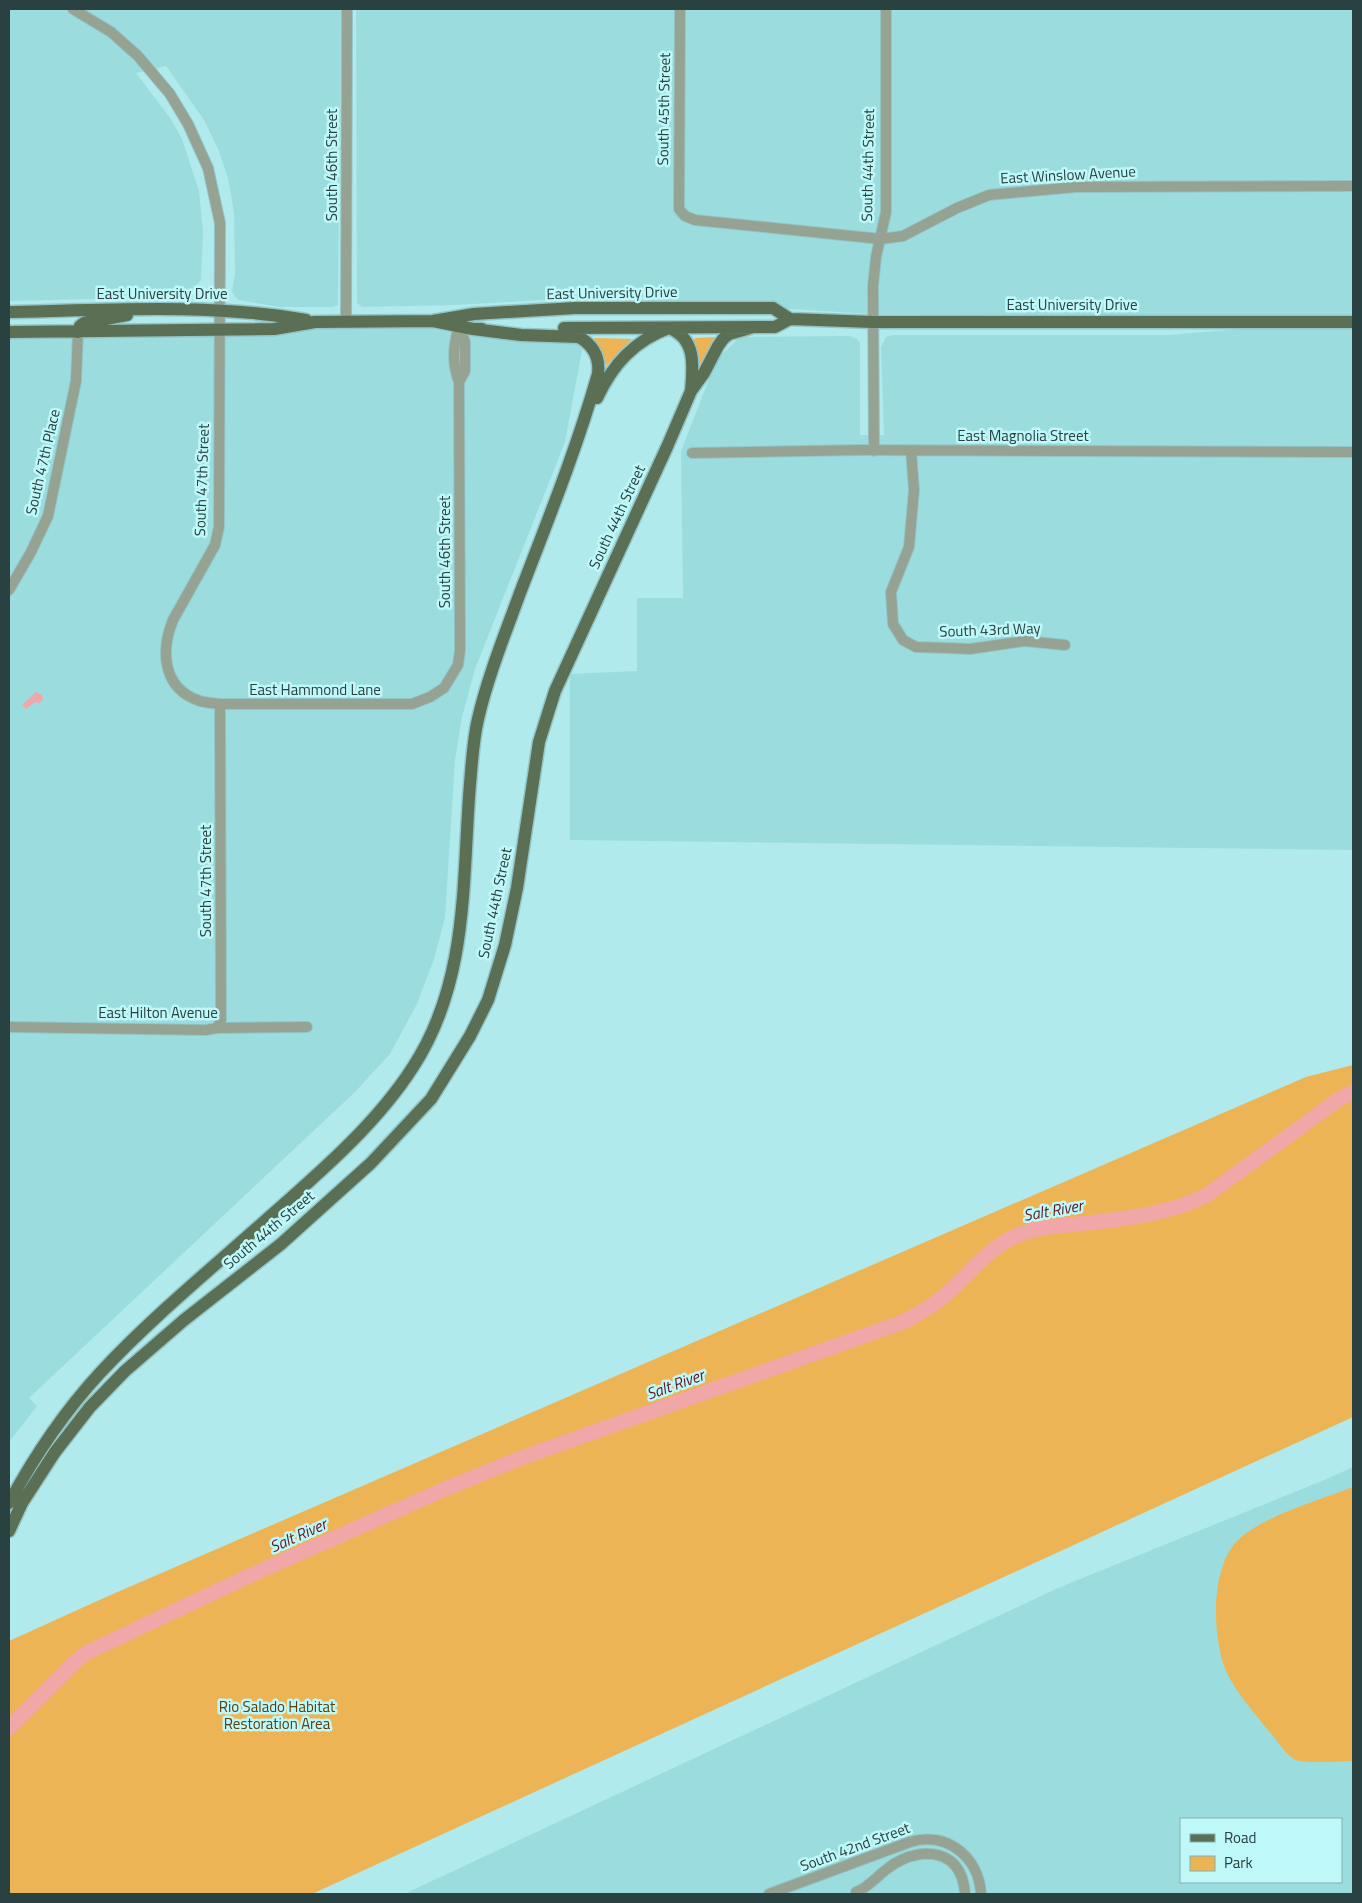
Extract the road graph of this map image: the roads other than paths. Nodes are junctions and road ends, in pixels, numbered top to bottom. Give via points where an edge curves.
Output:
1 (73, 9) edge
2 (347, 9) edge
3 (680, 9) edge
4 (886, 9) edge
5 (1353, 186) edge
6 (679, 210) joint
7 (881, 239) junction
8 (669, 308) junction
9 (157, 309) junction
10 (218, 310) junction
11 (9, 312) edge
12 (790, 319) junction
13 (346, 321) junction
14 (315, 322) junction
15 (459, 322) junction
16 (874, 322) junction
17 (1353, 322) edge
18 (754, 327) junction
19 (669, 328) junction
20 (218, 329) junction
21 (473, 329) junction
22 (9, 332) edge
23 (78, 332) junction
24 (691, 392) junction
25 (580, 435) junction
26 (874, 450) junction
27 (911, 451) junction
28 (1353, 452) edge
29 (692, 453) dead end
30 (9, 590) edge
31 (1065, 645) dead end
32 (444, 688) joint
33 (184, 693) joint
34 (220, 704) junction
35 (9, 1027) edge
36 (307, 1027) dead end
37 (217, 1028) junction
38 (9, 1503) edge
39 (9, 1531) edge
40 (856, 1892) dead end
41 (769, 1894) edge
42 (965, 1894) edge
43 (981, 1894) edge

1 - 10 street, South 47th Street via 110,32 138,56 170,94 188,124 208,168 220,223
2 - 13 street, South 46th Street
3 - 6 street, South 45th Street
4 - 7 street, South 44th Street via 886,212
5 - 7 street, East Winslow Avenue via 1076,187 990,194 903,236
6 - 7 street, East Winslow Avenue via 695,220
7 - 16 street, South 44th Street via 873,286
8 - 12 main road, East University Drive via 772,308
8 - 15 main road, East University Drive via 574,308 474,314
8 - 19 main road
9 - 10 main road, East University Drive
9 - 11 main road, East University Drive
9 - 23 main road via 84,323
10 - 14 main road, East University Drive via 272,314
10 - 20 street, South 47th Street
12 - 16 main road, East University Drive
12 - 18 main road, East University Drive via 775,327
13 - 14 main road, East University Drive
13 - 15 main road, East University Drive
14 - 20 main road, East University Drive via 274,329
15 - 21 main road, East University Drive
15 - 32 street, South 46th Street via 466,342 466,371 459,382 460,650 458,665
16 - 17 main road, East University Drive
16 - 26 street
18 - 19 main road, East University Drive
18 - 24 main road via 723,338
19 - 21 main road, East University Drive
19 - 24 main road via 678,331 688,342 693,366
19 - 25 main road via 649,337 623,356 601,389
20 - 23 main road, East University Drive
20 - 33 street, South 47th Street via 218,527 215,545 173,620 165,648 167,667 173,681
21 - 25 main road via 521,335 573,335 586,340 596,354 599,366
22 - 23 main road, East University Drive
23 - 30 street, South 47th Place via 76,381 48,516
24 - 39 main road, South 44th Street via 554,691 539,742 506,945 488,1000 470,1036 431,1100 370,1162 281,1244 125,1371 90,1407 54,1452
25 - 38 main road, South 44th Street via 495,659 479,715 474,735 459,940 452,978 415,1064 396,1093 323,1170 142,1330 98,1375 54,1430
26 - 27 street, East Magnolia Street
26 - 29 street, East Magnolia Street
27 - 28 street, East Magnolia Street
27 - 31 street, South 43rd Way via 914,490 909,547 891,592 893,624 903,640 916,646 970,649 1025,641
32 - 34 street, East Hammond Lane via 412,704
33 - 34 street, East Hammond Lane via 200,701
34 - 37 street, South 47th Street via 221,1020
35 - 37 street, East Hilton Avenue
36 - 37 street, East Hilton Avenue
40 - 42 street, South 42nd Street via 895,1864 916,1855 928,1854 945,1858 955,1865 963,1880
41 - 43 street, South 42nd Street via 910,1842 930,1839 946,1842 966,1855 979,1879

